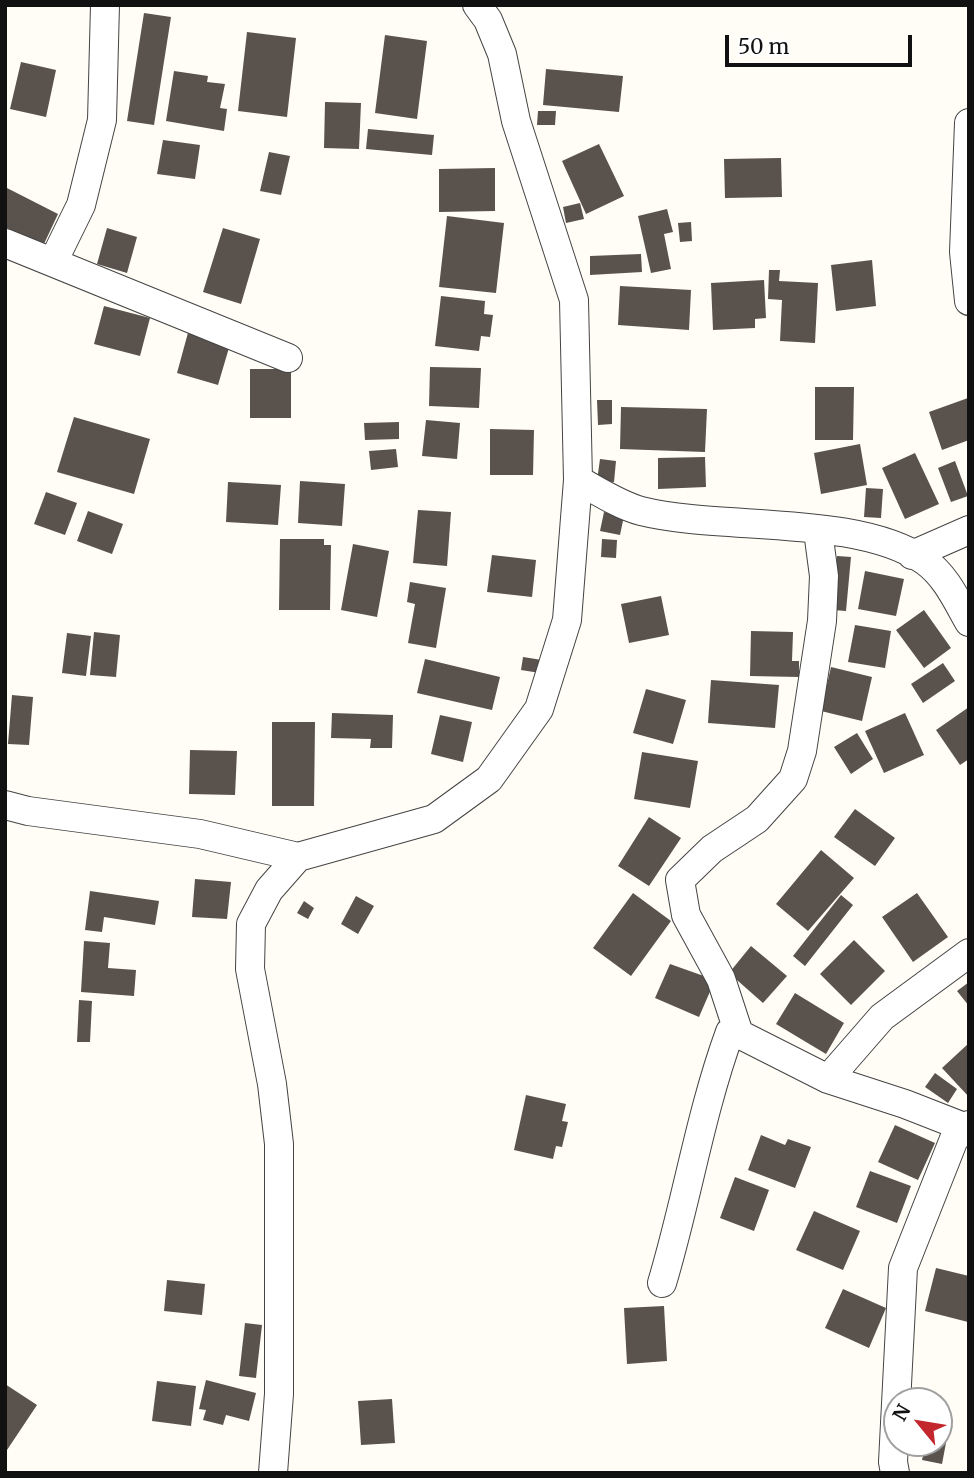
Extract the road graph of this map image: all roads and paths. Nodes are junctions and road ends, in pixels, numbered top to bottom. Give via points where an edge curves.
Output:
1 (105, 5) edge
2 (477, 5) edge
3 (969, 123) edge
4 (5, 243) edge
5 (53, 262) junction
6 (969, 302) edge
7 (288, 358) dead end
8 (578, 480) junction
9 (969, 530) edge
10 (818, 531) junction
11 (912, 555) junction
12 (969, 622) edge
13 (5, 805) edge
14 (298, 857) junction
15 (969, 953) edge
16 (739, 1034) junction
17 (828, 1079) junction
18 (968, 1127) edge
19 (662, 1283) dead end
20 (273, 1473) edge
21 (895, 1473) edge

1 - 5 street via 102,120 81,205
2 - 8 street via 502,54 516,121 574,300
3 - 6 street via 964,252
4 - 5 street
5 - 7 street
8 - 10 street via 641,511
8 - 14 street via 567,620 539,709 489,779 434,819
9 - 11 street
10 - 11 street via 857,535
10 - 16 street via 824,576 822,621 802,751 793,779 757,819 712,849 680,880 686,915 721,979
11 - 12 street via 948,584
13 - 14 street via 200,834
14 - 20 street via 269,890 251,924 250,969 279,1144 279,1395
15 - 17 street via 882,1017
16 - 17 street
16 - 19 street via 730,1032 715,1072
17 - 18 street
18 - 21 street via 954,1139 903,1268

